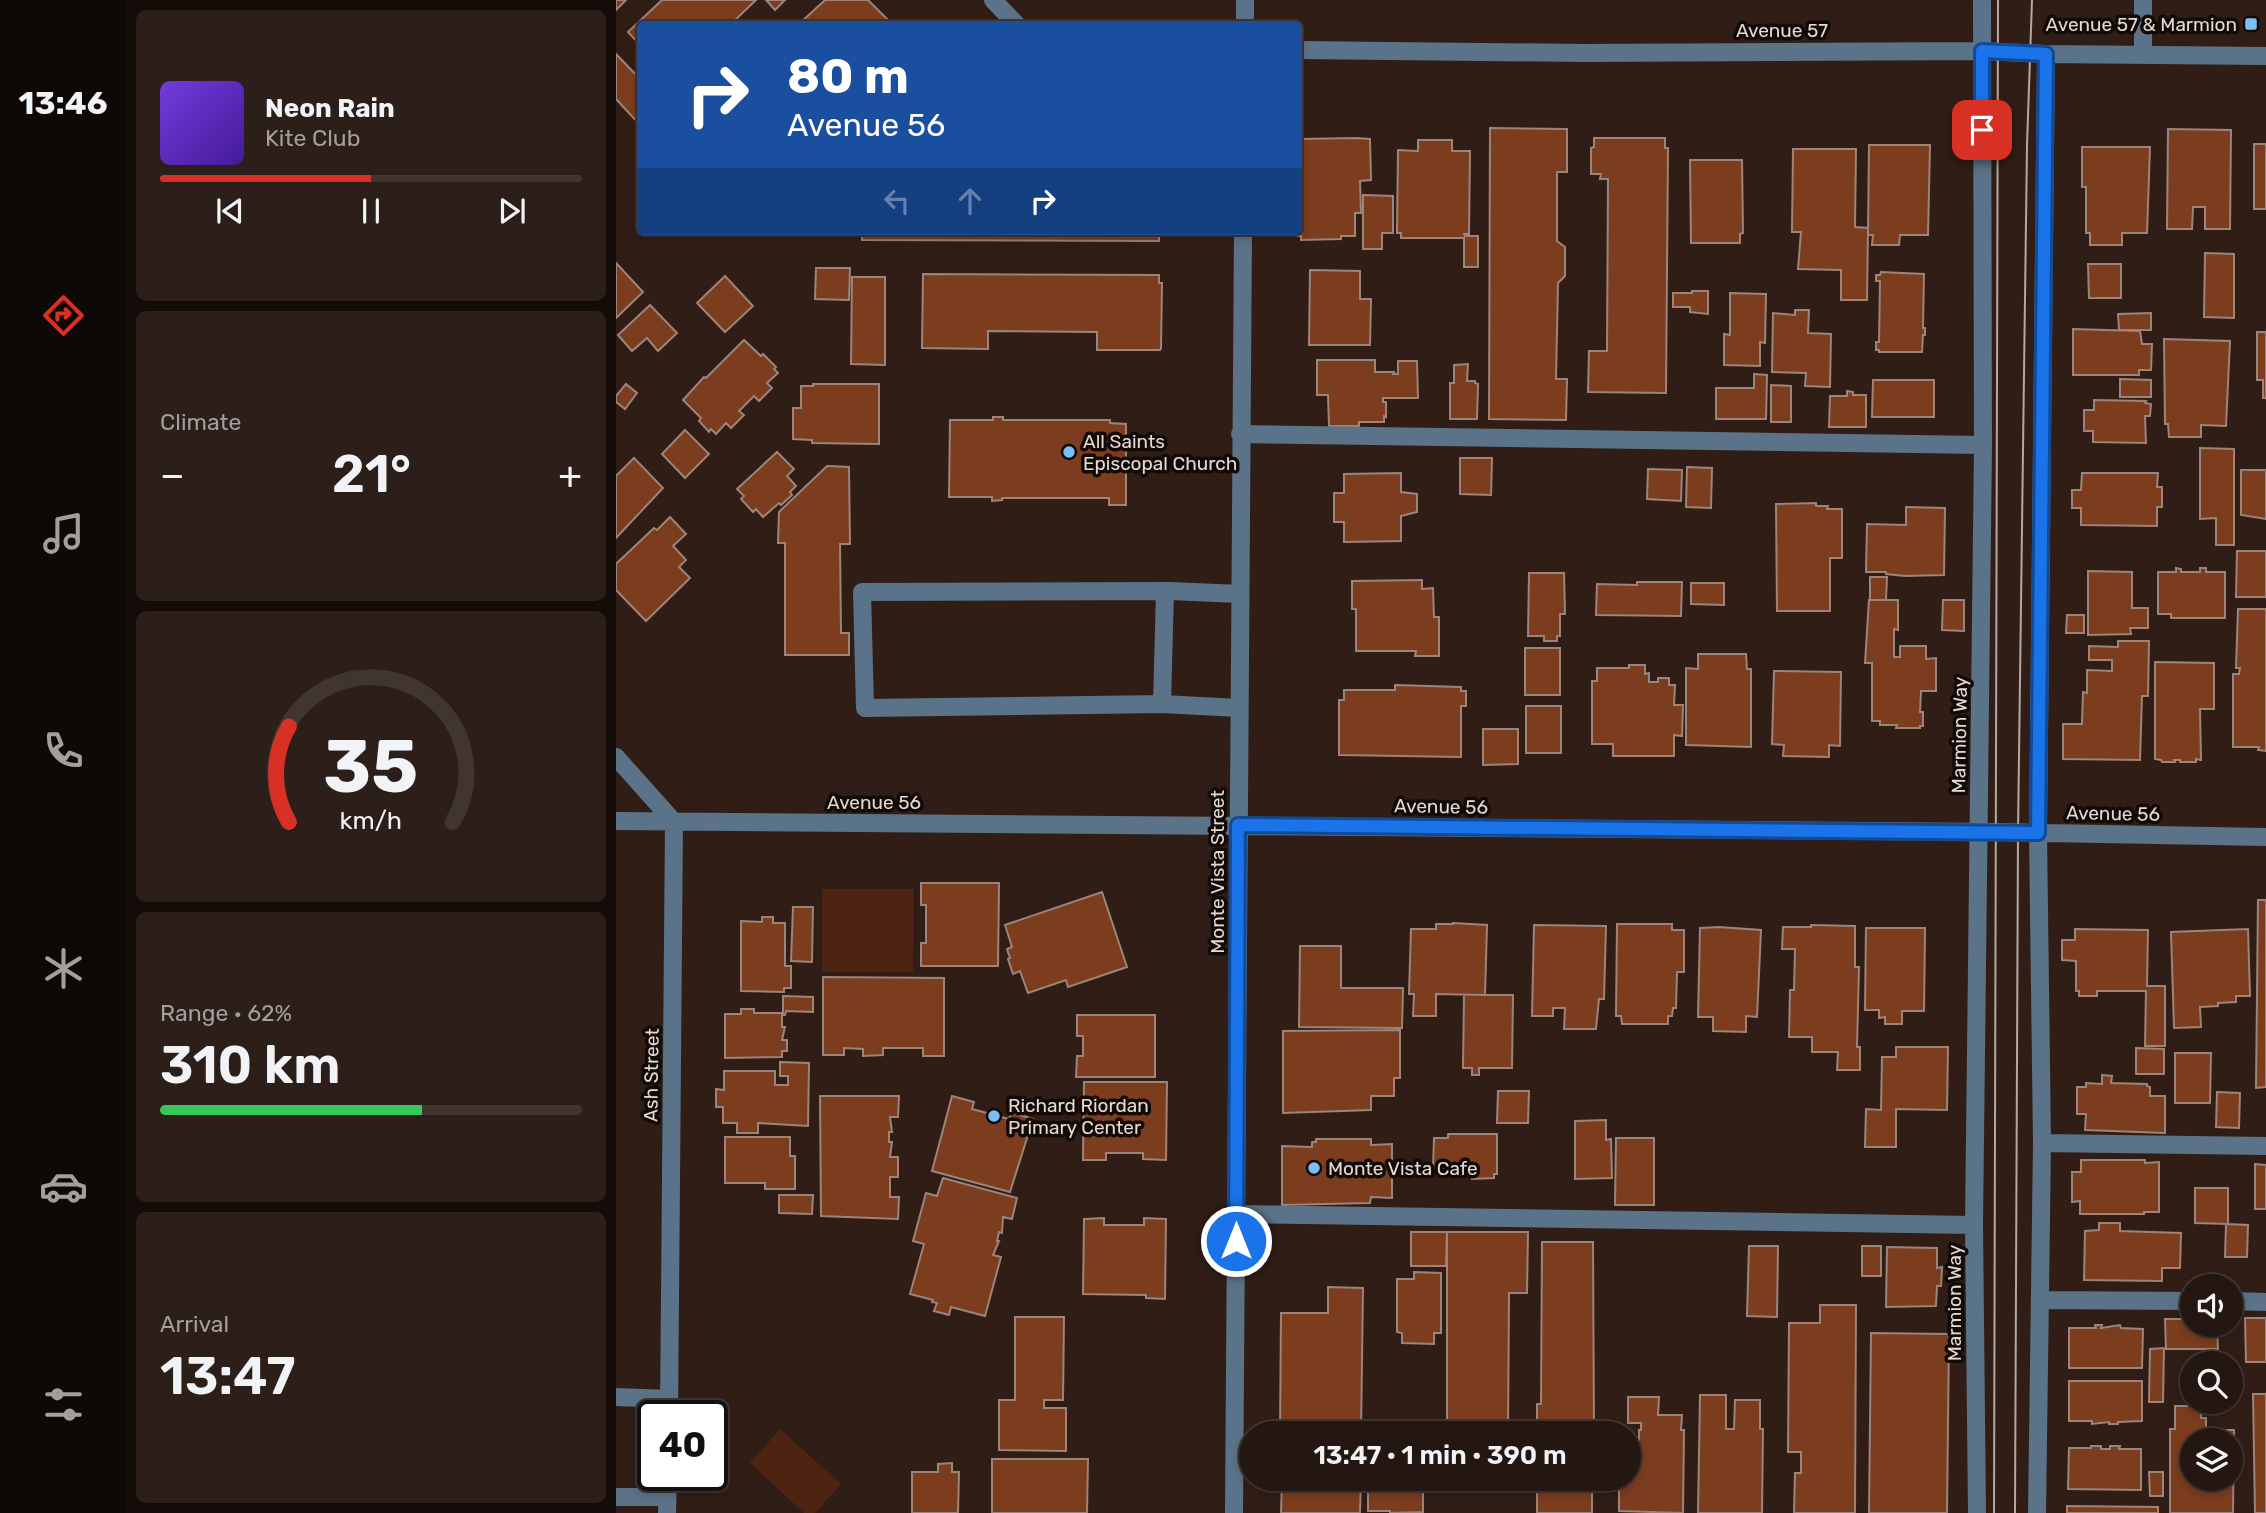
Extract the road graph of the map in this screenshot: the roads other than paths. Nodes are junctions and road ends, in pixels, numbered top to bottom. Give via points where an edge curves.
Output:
1 (993, 0) edge
2 (1245, 0) edge
3 (1982, 0) edge
4 (2143, 0) edge
5 (1013, 21) edge
6 (1245, 21) edge
7 (1302, 50) edge
8 (1982, 51) junction
9 (2046, 54) junction
10 (2143, 54) junction
11 (2266, 56) edge
12 (1243, 235) edge
13 (1240, 434) junction
14 (1983, 445) junction
15 (1165, 592) junction
16 (1240, 594) junction
17 (1162, 704) junction
18 (1239, 708) junction
19 (616, 757) edge
20 (616, 821) edge
21 (674, 822) junction
22 (1238, 825) junction
23 (1979, 833) junction
24 (2038, 833) junction
25 (2266, 837) edge
26 (2042, 1143) junction
27 (2266, 1146) edge
28 (1236, 1214) junction
29 (1974, 1224) junction
30 (2040, 1300) junction
31 (2180, 1301) edge
32 (2243, 1301) edge
33 (2266, 1302) edge
34 (616, 1397) edge
35 (669, 1400) edge
36 (637, 1401) edge
37 (616, 1497) edge
38 (667, 1505) edge
39 (1234, 1513) edge
40 (1976, 1513) edge
41 (2037, 1513) edge

1 - 5 street
2 - 6 street
3 - 8 street, Marmion Way
4 - 10 street
7 - 8 street, Avenue 57
8 - 9 street, Avenue 57
8 - 14 street, Marmion Way
9 - 10 street, Avenue 57
9 - 24 street
10 - 11 street, Avenue 57
12 - 13 street, Monte Vista Street
13 - 14 street
13 - 16 street, Monte Vista Street
14 - 23 street, Marmion Way
15 - 16 street
15 - 17 street
15 - 17 street via 862,592 865,708
16 - 18 street, Monte Vista Street
17 - 18 street
18 - 22 street, Monte Vista Street
19 - 21 street
20 - 21 street, Avenue 56
21 - 22 street, Avenue 56
21 - 35 street, Ash Street
22 - 23 street, Avenue 56
22 - 28 street, Monte Vista Street
23 - 24 street, Avenue 56
23 - 29 street, Marmion Way
24 - 25 street, Avenue 56
24 - 26 street
26 - 27 street
26 - 30 street
28 - 29 street
28 - 39 street, Monte Vista Street
29 - 40 street, Marmion Way
30 - 31 street
30 - 41 street
32 - 33 street
34 - 36 street
37 - 38 street

